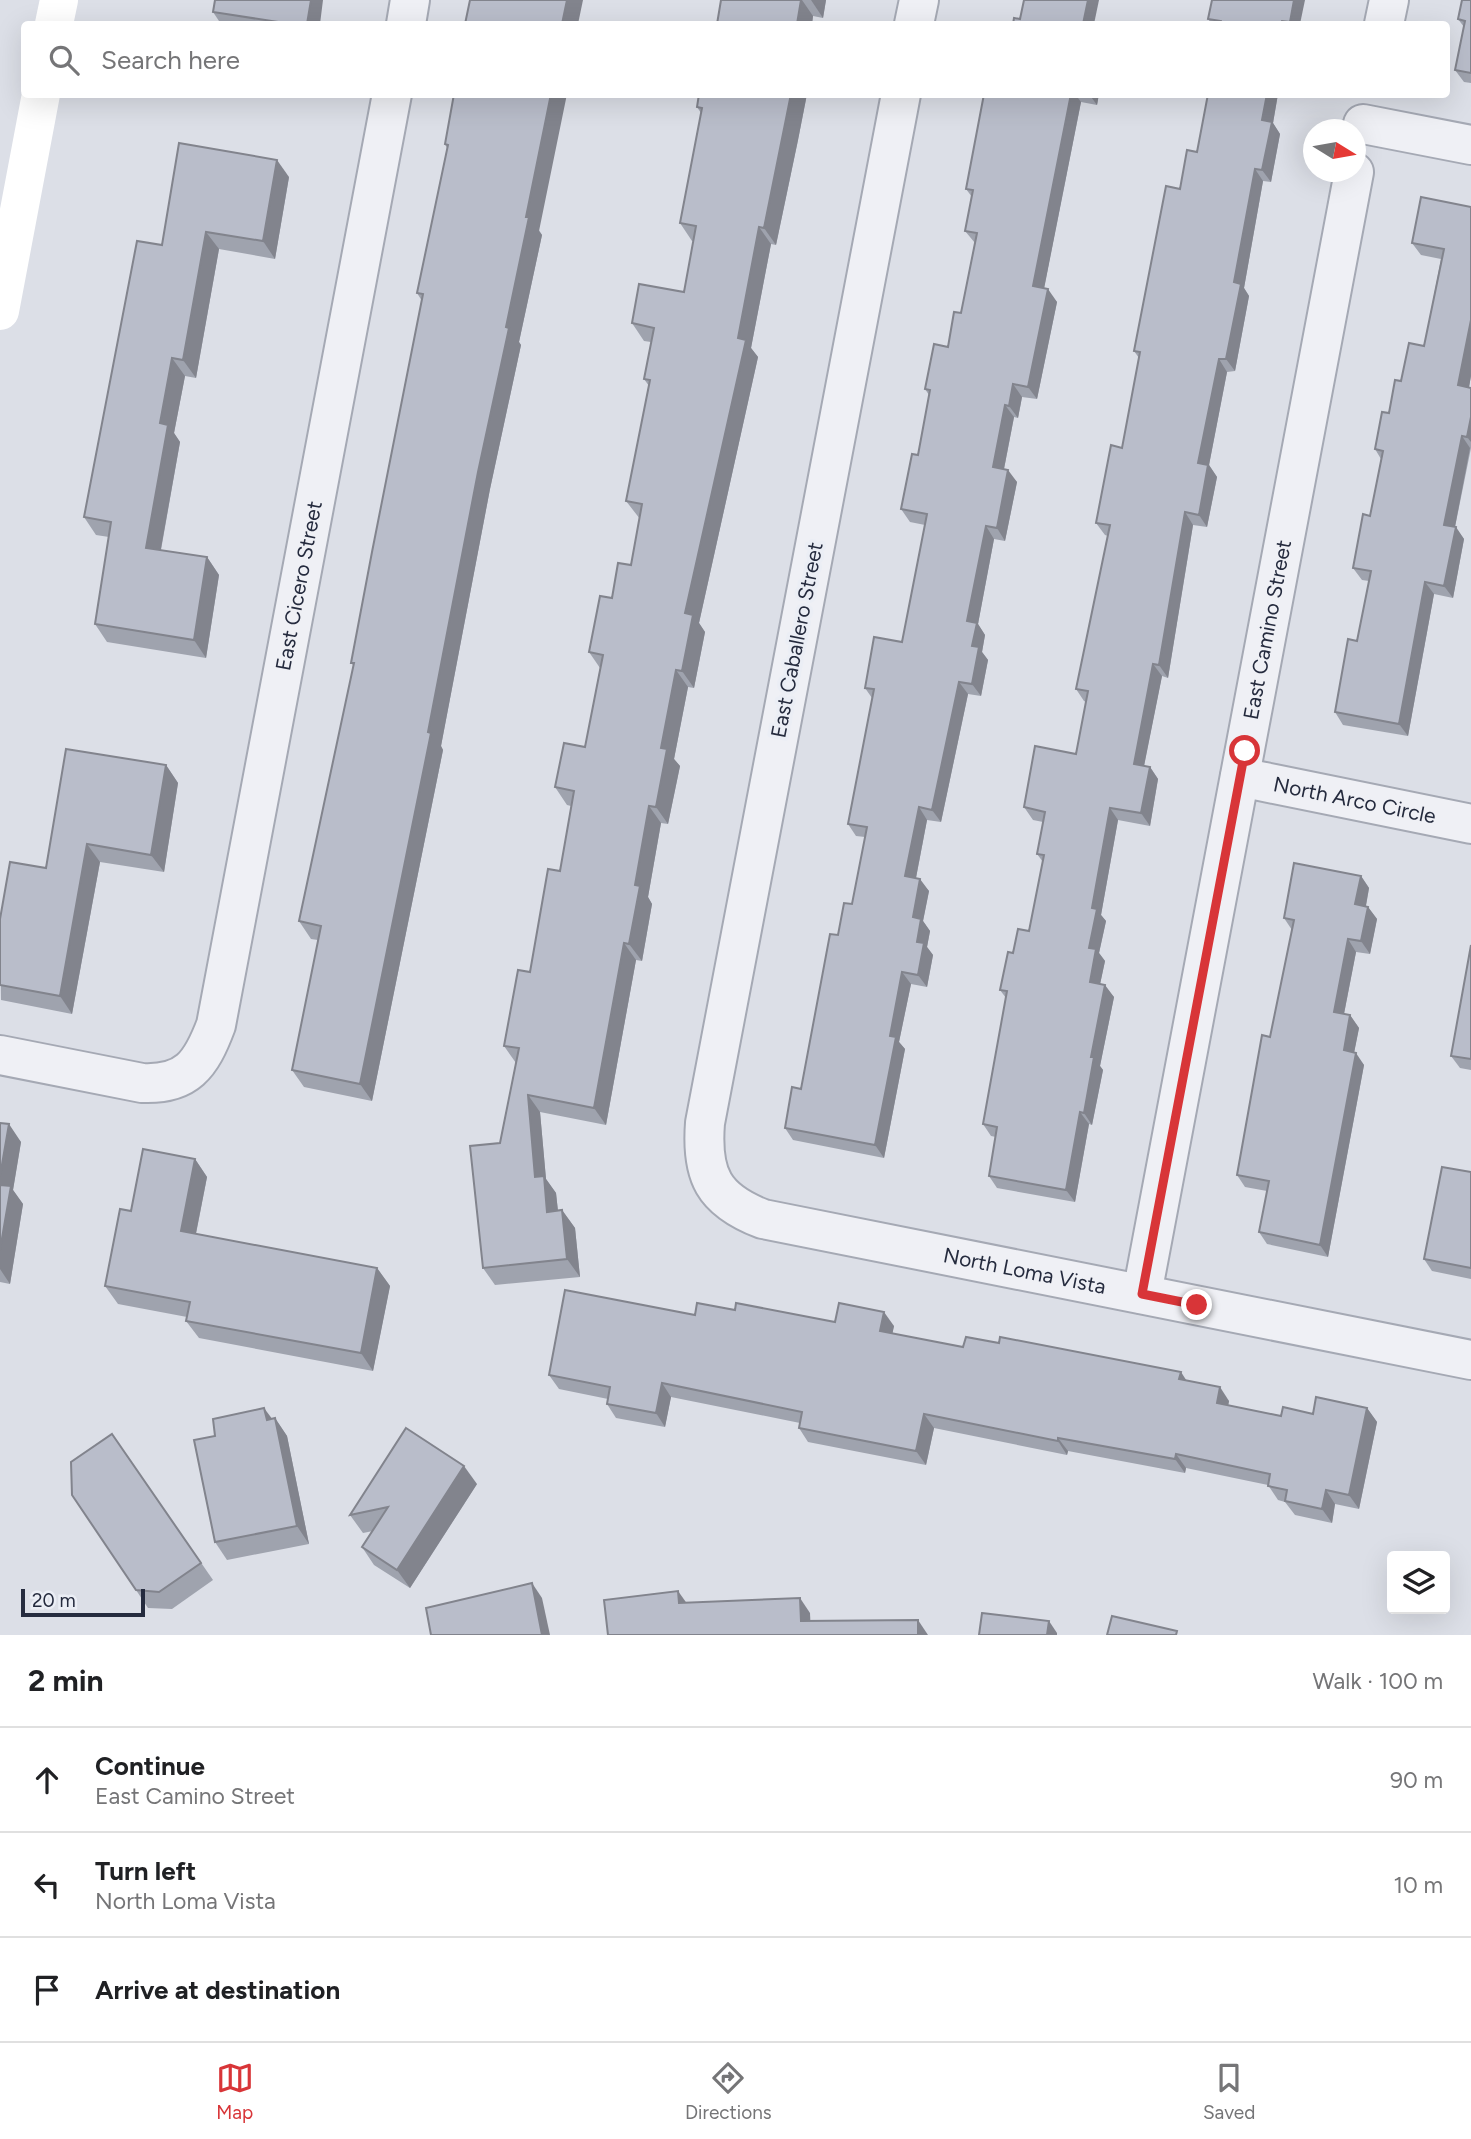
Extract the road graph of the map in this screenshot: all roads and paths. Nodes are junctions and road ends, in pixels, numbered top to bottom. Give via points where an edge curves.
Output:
1 (59, 0) edge
2 (410, 0) edge
3 (919, 0) edge
4 (1389, 0) edge
5 (55, 21) edge
6 (406, 21) edge
7 (915, 21) edge
8 (1385, 21) edge
9 (40, 98) edge
10 (391, 98) edge
11 (900, 98) edge
12 (1366, 109) edge
13 (1471, 145) edge
14 (1352, 182) edge
15 (0, 311) edge
16 (1240, 777) junction
17 (1471, 824) edge
18 (0, 1055) edge
19 (714, 1186) joint
20 (1142, 1294) junction
21 (1471, 1360) edge

1 - 5 main road
2 - 6 street
3 - 7 street
4 - 8 street
9 - 15 main road
10 - 18 street, East Cicero Street via 216,1025 203,1056 191,1070 160,1084
11 - 19 street, East Caballero Street via 705,1123 706,1166
12 - 13 street
14 - 16 street, East Camino Street
16 - 17 street, North Arco Circle
16 - 20 street, East Camino Street
19 - 20 street, North Loma Vista via 744,1212 763,1219
20 - 21 street, North Loma Vista

